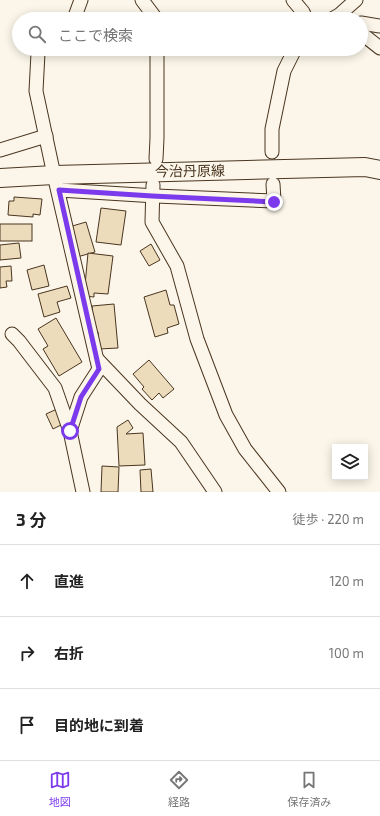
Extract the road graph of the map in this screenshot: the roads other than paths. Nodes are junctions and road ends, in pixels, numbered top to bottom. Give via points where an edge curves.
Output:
1 (82, 0) edge
2 (142, 0) edge
3 (293, 0) edge
4 (356, 0) edge
5 (77, 12) edge
6 (151, 12) edge
7 (303, 12) edge
8 (344, 12) edge
9 (368, 24) edge
10 (380, 26) edge
11 (368, 39) edge
12 (380, 48) edge
13 (38, 56) edge
14 (157, 56) edge
15 (292, 56) edge
16 (46, 136) junction
17 (0, 150) edge
18 (272, 152) dead end
19 (156, 160) dead end
20 (380, 170) edge
21 (0, 178) edge
22 (56, 182) junction
23 (273, 184) dead end
24 (153, 190) junction
25 (12, 334) dead end
26 (97, 359) junction
27 (70, 431) junction
28 (83, 492) edge
29 (214, 492) edge
30 (278, 492) edge

1 - 5 street
2 - 6 street
3 - 7 street
4 - 8 street
9 - 10 street
11 - 12 street
13 - 16 street via 36,91
14 - 19 street
15 - 18 street via 284,71 272,129
16 - 17 street
16 - 22 street
20 - 22 main road, 今治丹原線 via 365,167
21 - 22 main road, 今治丹原線
22 - 24 street
22 - 26 street
23 - 24 street via 274,202
24 - 30 street via 152,222 177,266 197,339 226,415 245,449
25 - 27 street via 55,388
26 - 27 street via 99,369 81,397
26 - 29 street via 181,442
27 - 28 street

